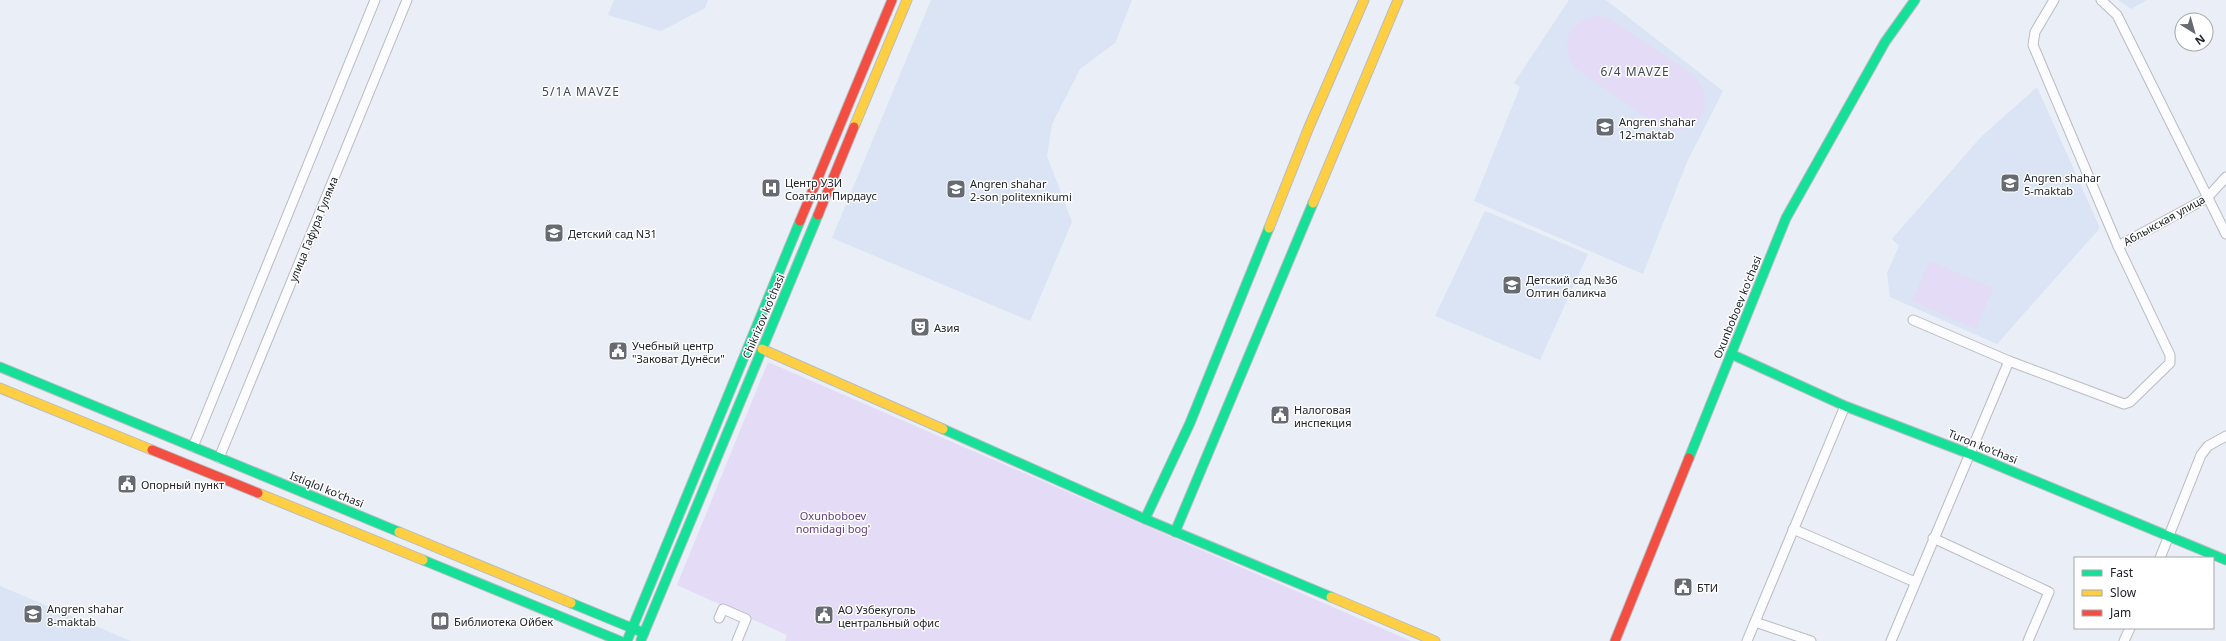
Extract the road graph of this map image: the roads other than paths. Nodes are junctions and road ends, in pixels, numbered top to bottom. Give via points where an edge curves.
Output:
1 (375, 0) edge
2 (407, 0) edge
3 (892, 0) edge
4 (907, 0) edge
5 (1364, 0) edge
6 (1398, 0) edge
7 (1915, 0) edge
8 (2054, 0) edge
9 (2101, 0) edge
10 (2226, 177) edge
11 (2207, 198) junction
12 (2226, 234) edge
13 (2118, 246) junction
14 (1913, 320) dead end
15 (762, 349) junction
16 (1731, 354) junction
17 (2009, 361) junction
18 (0, 367) edge
19 (0, 388) edge
20 (1845, 406) junction
21 (145, 428) junction
22 (2226, 436) edge
23 (138, 444) junction
24 (193, 447) junction
25 (1970, 454) junction
26 (219, 458) junction
27 (1145, 520) junction
28 (1793, 529) junction
29 (1175, 532) junction
30 (2170, 535) junction
31 (1934, 538) junction
32 (2160, 557) edge
33 (2226, 560) edge
34 (1916, 582) junction
35 (648, 588) junction
36 (661, 594) junction
37 (719, 618) dead end
38 (1755, 622) junction
39 (632, 628) junction
40 (2130, 629) edge
41 (643, 637) edge
42 (1798, 639) edge
43 (620, 641) edge
44 (627, 641) edge
45 (737, 641) edge
46 (1435, 641) edge
47 (1614, 641) edge
48 (1747, 641) edge
49 (1811, 641) edge
50 (1890, 641) edge
51 (2028, 641) edge
52 (2124, 641) edge

1 - 24 street
2 - 26 street, улица Гафура Гуляма
3 - 35 main road, Chikrizov ko'chasi
4 - 15 main road, Chikrizov ko'chasi
5 - 27 main road via 1309,127 1190,423
6 - 29 main road
7 - 16 main road, Oxunboboev ko'chasi via 1885,42 1786,218
8 - 13 street via 2035,32 2034,45
9 - 11 street via 2117,15
10 - 11 street, Аблыкская улица
11 - 12 street
11 - 13 street, Аблыкская улица
13 - 17 street via 2170,355 2170,363 2130,402 2124,404
14 - 17 street
15 - 27 main road
15 - 36 main road, Chikrizov ko'chasi
16 - 20 main road, Turon ko'chasi
16 - 47 main road, Oxunboboev ko'chasi
17 - 25 street
18 - 21 main road, Istiqlol ko'chasi
19 - 23 main road
20 - 25 main road, Turon ko'chasi
20 - 28 street
21 - 23 main road
21 - 24 main road, Istiqlol ko'chasi
22 - 30 street via 2208,446 2201,454
23 - 43 main road
24 - 26 main road, Istiqlol ko'chasi
25 - 30 main road, Turon ko'chasi
25 - 31 street
26 - 39 main road, Istiqlol ko'chasi
27 - 29 main road
28 - 34 street
28 - 38 street
29 - 46 main road
30 - 32 street
30 - 33 main road, Turon ko'chasi
31 - 34 street
31 - 51 street via 2049,592
34 - 50 street
35 - 36 main road
35 - 39 main road, Chikrizov ko'chasi
36 - 41 main road, Chikrizov ko'chasi
37 - 45 street via 723,609 746,619
38 - 42 street
38 - 48 street
39 - 41 main road, Istiqlol ko'chasi
39 - 44 main road, Chikrizov ko'chasi
40 - 52 street
42 - 49 street

